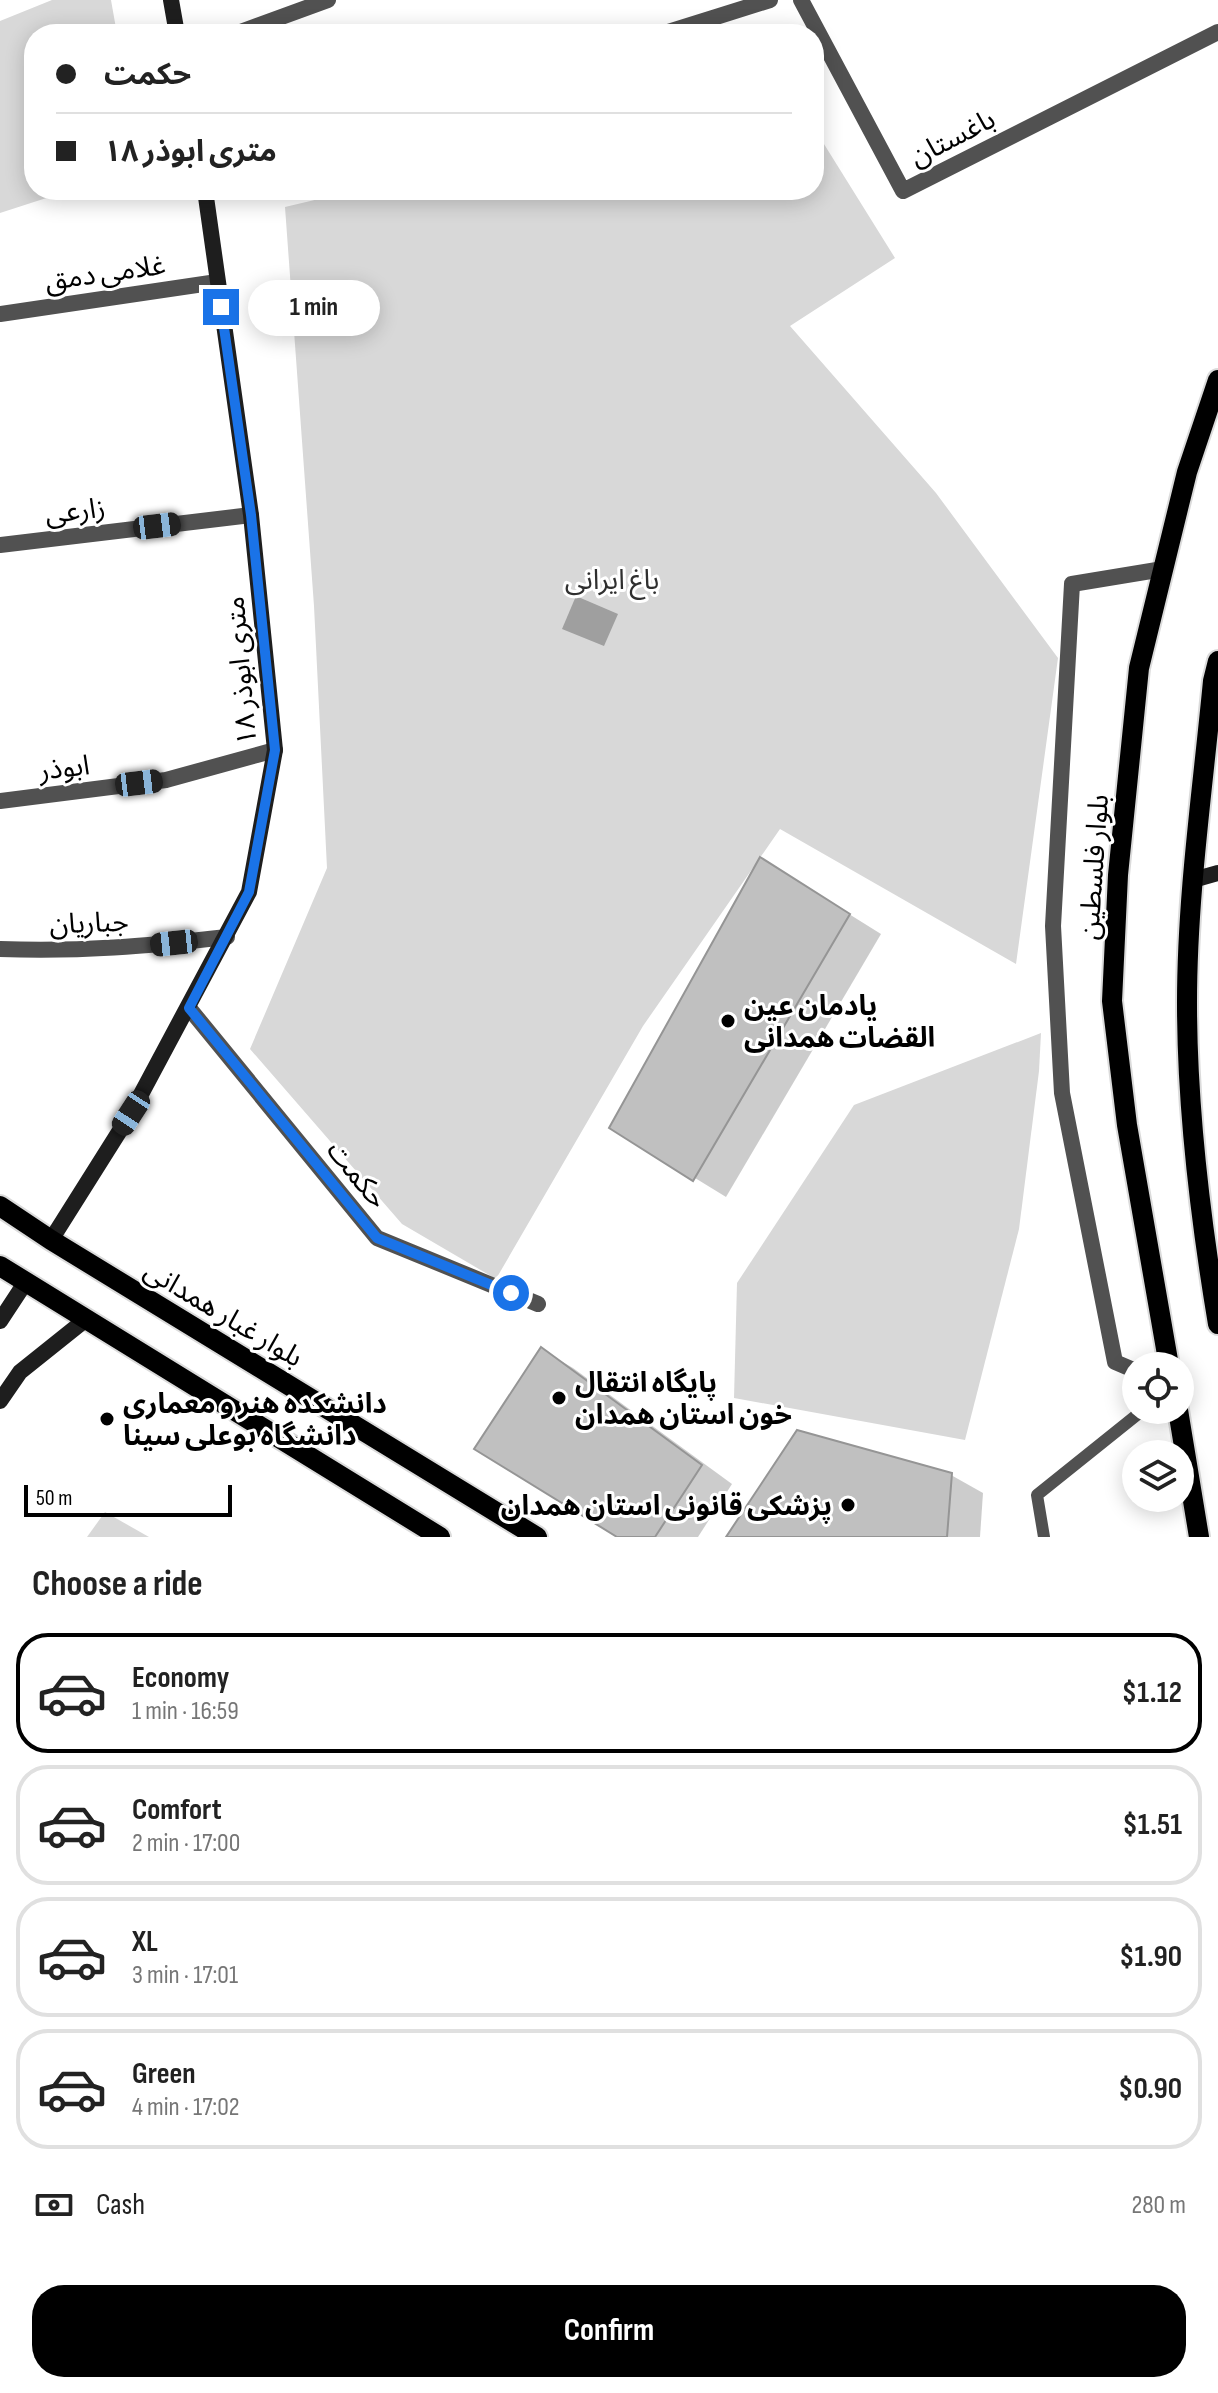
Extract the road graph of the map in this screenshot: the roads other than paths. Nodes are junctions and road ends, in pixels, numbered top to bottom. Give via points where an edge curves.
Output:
1 (171, 0) edge
2 (328, 0) edge
3 (770, 0) edge
4 (801, 0) edge
5 (175, 24) edge
6 (262, 24) edge
7 (694, 24) edge
8 (814, 24) edge
9 (1218, 32) edge
10 (824, 43) edge
11 (206, 200) edge
12 (217, 282) junction
13 (0, 314) edge
14 (1218, 380) edge
15 (251, 515) junction
16 (0, 545) edge
17 (1163, 569) junction
18 (1218, 661) edge
19 (275, 750) junction
20 (0, 801) edge
21 (1218, 873) edge
22 (1193, 880) junction
23 (227, 937) junction
24 (0, 949) edge
25 (189, 1008) junction
26 (0, 1206) edge
27 (51, 1240) junction
28 (0, 1266) edge
29 (25, 1283) junction
30 (538, 1304) dead end
31 (85, 1320) junction
32 (0, 1321) edge
33 (1218, 1324) edge
34 (1167, 1352) edge
35 (1122, 1365) edge
36 (0, 1401) edge
37 (1126, 1424) edge
38 (1180, 1424) edge
39 (440, 1537) edge
40 (537, 1537) edge
41 (1044, 1537) edge
42 (1199, 1537) edge

1 - 5 street
2 - 6 street
3 - 7 street
4 - 8 street, باغستان
9 - 10 street, باغستان via 903,191
11 - 12 street, ۱۸ متری ابوذر
12 - 13 street, غلامی دمق
12 - 15 street, ۱۸ متری ابوذر
14 - 17 main road, بلوار فلسطین via 1187,472
15 - 16 street, زارعی
15 - 19 street, ۱۸ متری ابوذر
17 - 34 main road, بلوار فلسطین via 1139,668 1118,875 1112,1001 1127,1125
17 - 35 street via 1072,584 1053,926 1062,1093 1115,1362
18 - 22 main road
19 - 20 street, ابوذر via 166,780
19 - 23 street, ۱۸ متری ابوذر via 249,892
21 - 22 street
22 - 33 main road via 1187,1001 1191,1122
23 - 24 street, جباریان via 107,949
23 - 25 street, ۱۸ متری ابوذر
25 - 27 street, ۱۸ متری ابوذر
25 - 30 street, حکمت via 377,1238
26 - 27 main road, بلوار غبار همدانی
27 - 40 main road, بلوار غبار همدانی
28 - 29 main road
29 - 31 main road
29 - 32 street
31 - 36 street via 20,1372
31 - 39 main road
37 - 41 lane via 1037,1495
38 - 42 main road

